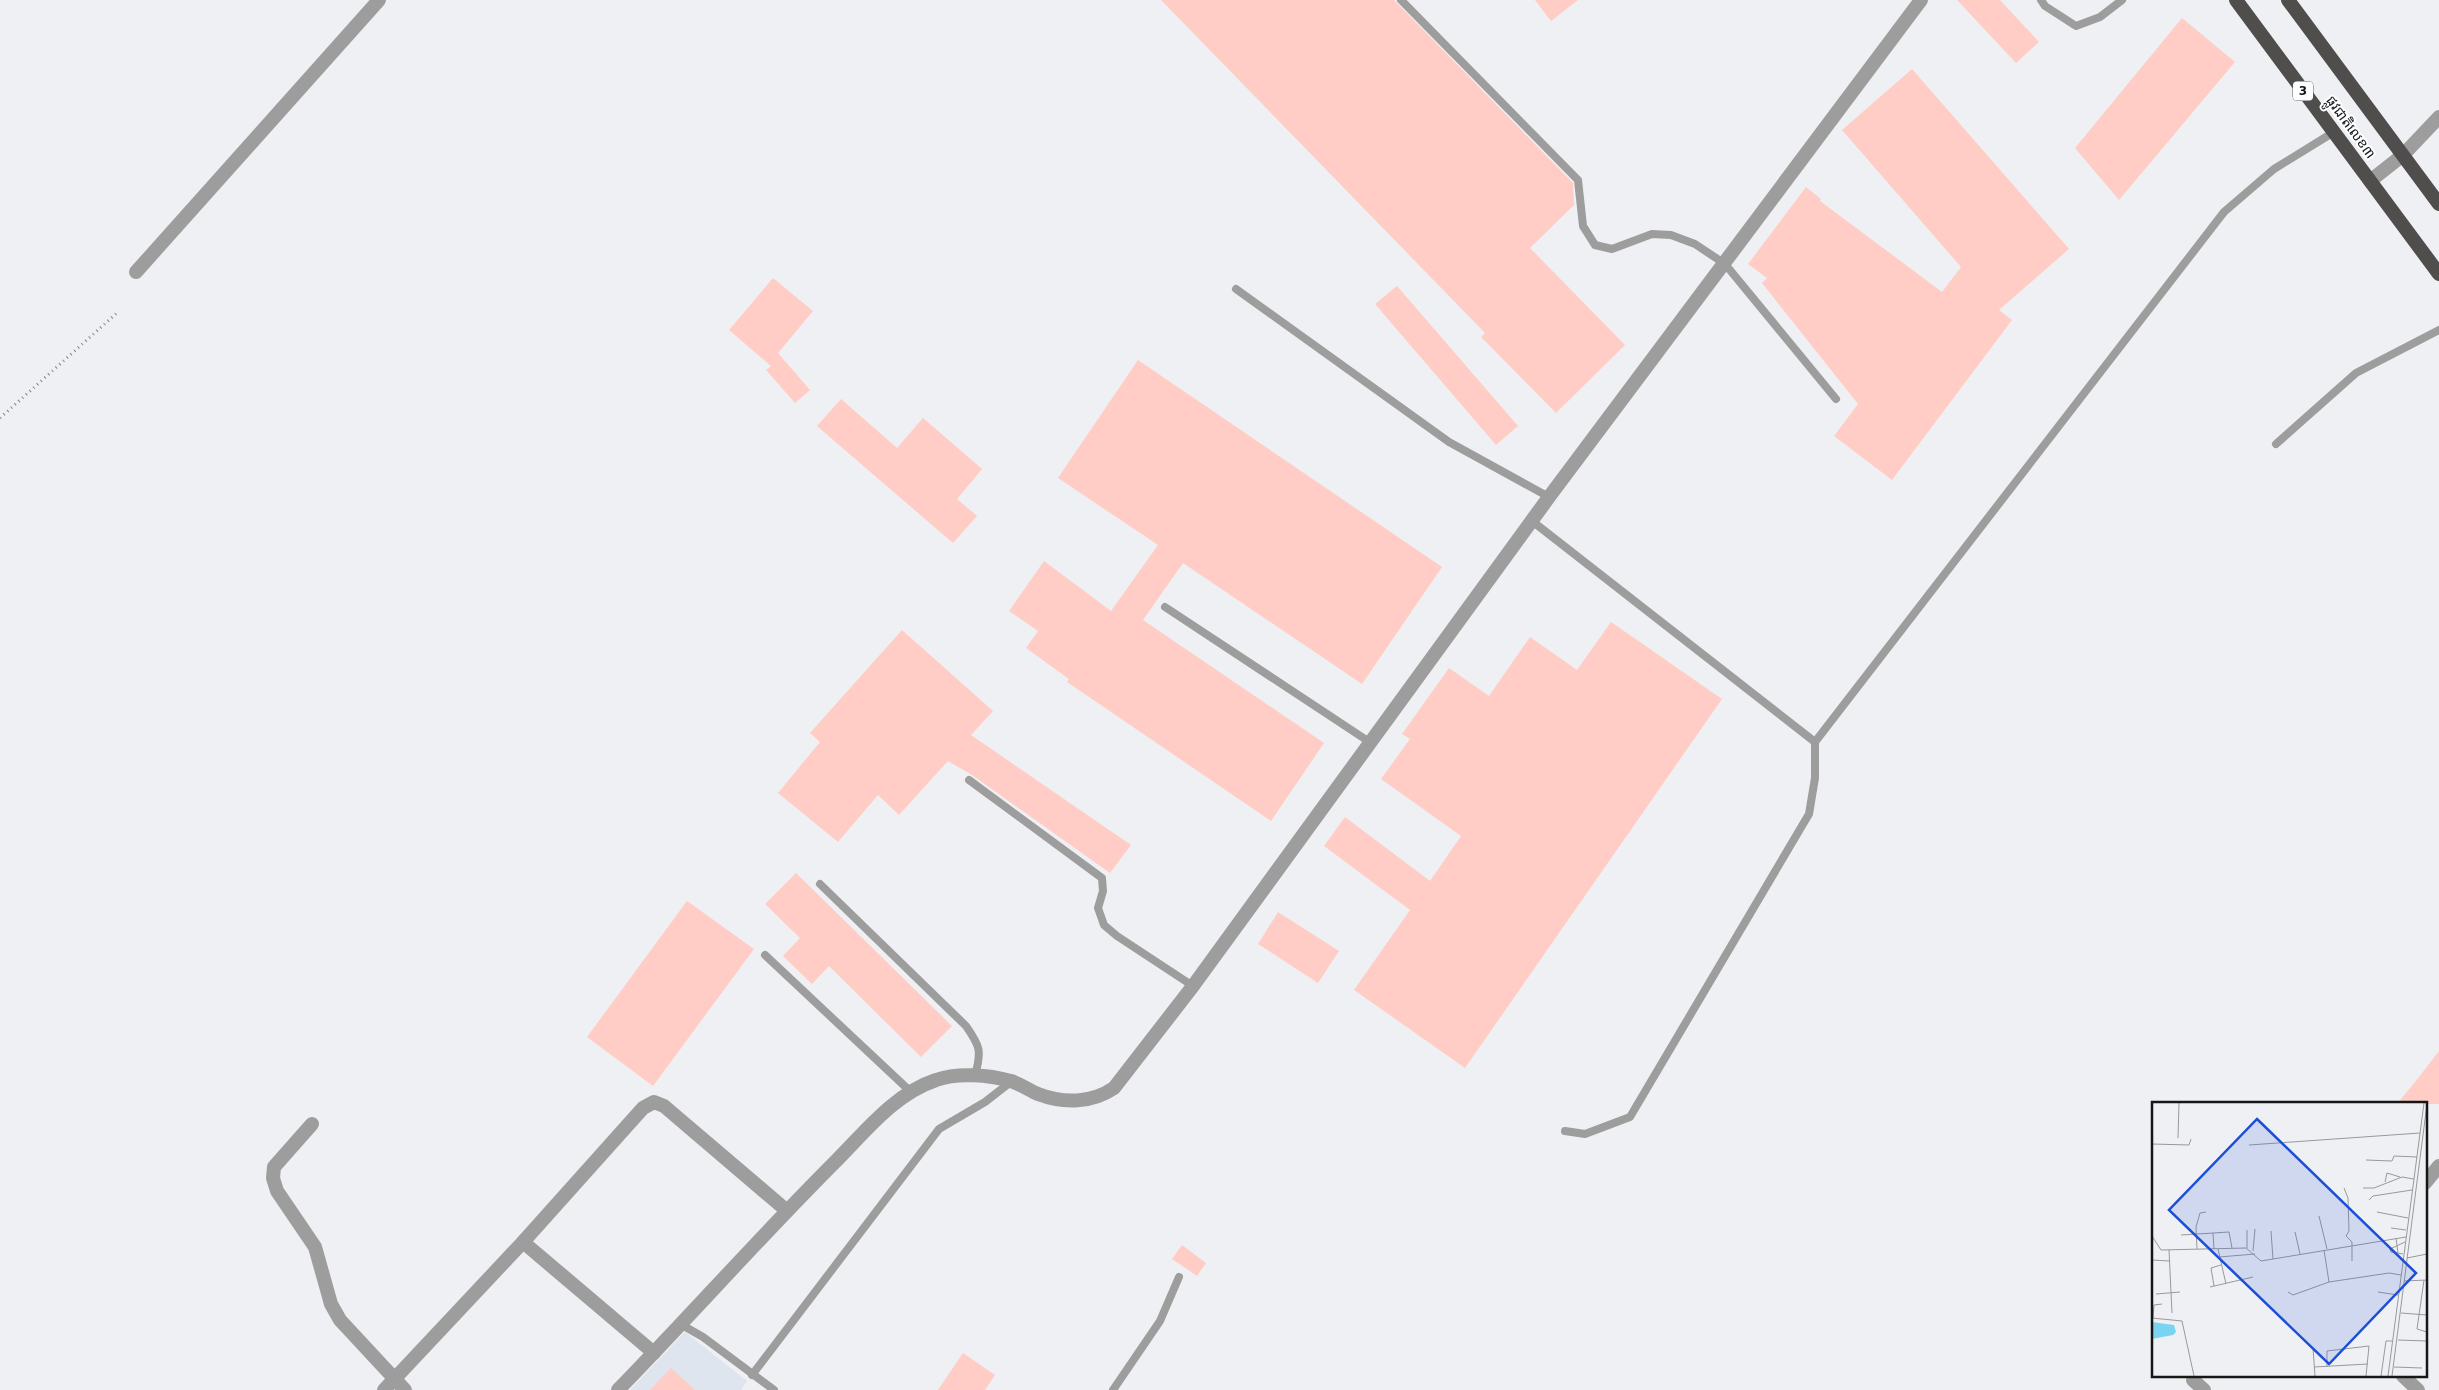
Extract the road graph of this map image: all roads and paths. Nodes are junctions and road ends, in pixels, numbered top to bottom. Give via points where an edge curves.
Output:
1 (379, 0) edge
2 (1401, 0) edge
3 (1921, 0) edge
4 (2041, 0) edge
5 (2122, 0) edge
6 (2236, 0) edge
7 (2288, 0) edge
8 (2439, 116) edge
9 (2334, 132) junction
10 (2403, 155) junction
11 (2370, 181) junction
12 (2439, 204) edge
13 (1725, 264) junction
14 (136, 272) dead end
15 (2439, 274) edge
16 (1236, 289) dead end
17 (118, 312) dead end
18 (2439, 330) edge
19 (1836, 399) dead end
20 (0, 418) edge
21 (2276, 444) dead end
22 (1549, 497) junction
23 (1532, 521) junction
24 (1165, 607) dead end
25 (1815, 742) junction
26 (1372, 743) junction
27 (969, 780) dead end
28 (820, 884) dead end
29 (765, 955) dead end
30 (1193, 986) junction
31 (975, 1075) junction
32 (1012, 1081) junction
33 (911, 1092) junction
34 (312, 1124) dead end
35 (1565, 1131) dead end
36 (2439, 1166) edge
37 (2426, 1182) edge
38 (786, 1210) junction
39 (523, 1242) junction
40 (1179, 1277) dead end
41 (682, 1324) junction
42 (654, 1353) junction
43 (752, 1375) junction
44 (2405, 1378) edge
45 (2193, 1380) dead end
46 (389, 1385) edge
47 (406, 1390) edge
48 (618, 1390) edge
49 (774, 1390) edge
50 (1113, 1390) edge
51 (2204, 1390) edge
52 (2418, 1390) edge

1 - 14 street
2 - 13 lane via 1578,180 1583,226 1595,245 1612,249 1652,234 1671,235 1696,244
3 - 13 street
4 - 5 lane via 2076,26 2100,16
6 - 9 highway, ផ្លូវជាតិលេខ៣ / 3
7 - 10 highway, ផ្លូវជាតិលេខ៣
8 - 10 street
9 - 11 highway, ផ្លូវជាតិលេខ៣ / 3
9 - 25 lane via 2274,169 2224,212
10 - 11 street
10 - 12 highway, ផ្លូវជាតិលេខ៣
11 - 15 highway, ផ្លូវជាតិលេខ៣ / 3
13 - 19 lane
13 - 22 street
16 - 22 lane via 1449,442
17 - 20 path
18 - 21 lane via 2356,373
22 - 23 street
23 - 25 lane
23 - 26 street
24 - 26 lane
25 - 35 lane via 1815,778 1809,814 1630,1117 1585,1134
26 - 30 street
27 - 30 lane via 1102,878 1103,891 1098,908 1104,925
28 - 31 lane via 966,1026 978,1043 980,1059
29 - 33 lane
30 - 32 street via 1114,1088 1100,1098 1078,1101 1041,1095
31 - 32 street
31 - 33 street via 937,1079
32 - 43 lane via 985,1102 939,1129
33 - 38 street via 900,1098
34 - 46 street via 274,1167 275,1185 315,1247 331,1304 340,1320
36 - 37 street
38 - 39 street via 664,1106 654,1102 643,1108
38 - 41 street
39 - 42 street
39 - 46 street
40 - 50 lane via 1160,1321
41 - 42 street
41 - 43 lane via 703,1336
42 - 48 street
43 - 49 lane
44 - 52 street
45 - 51 street
46 - 47 street

